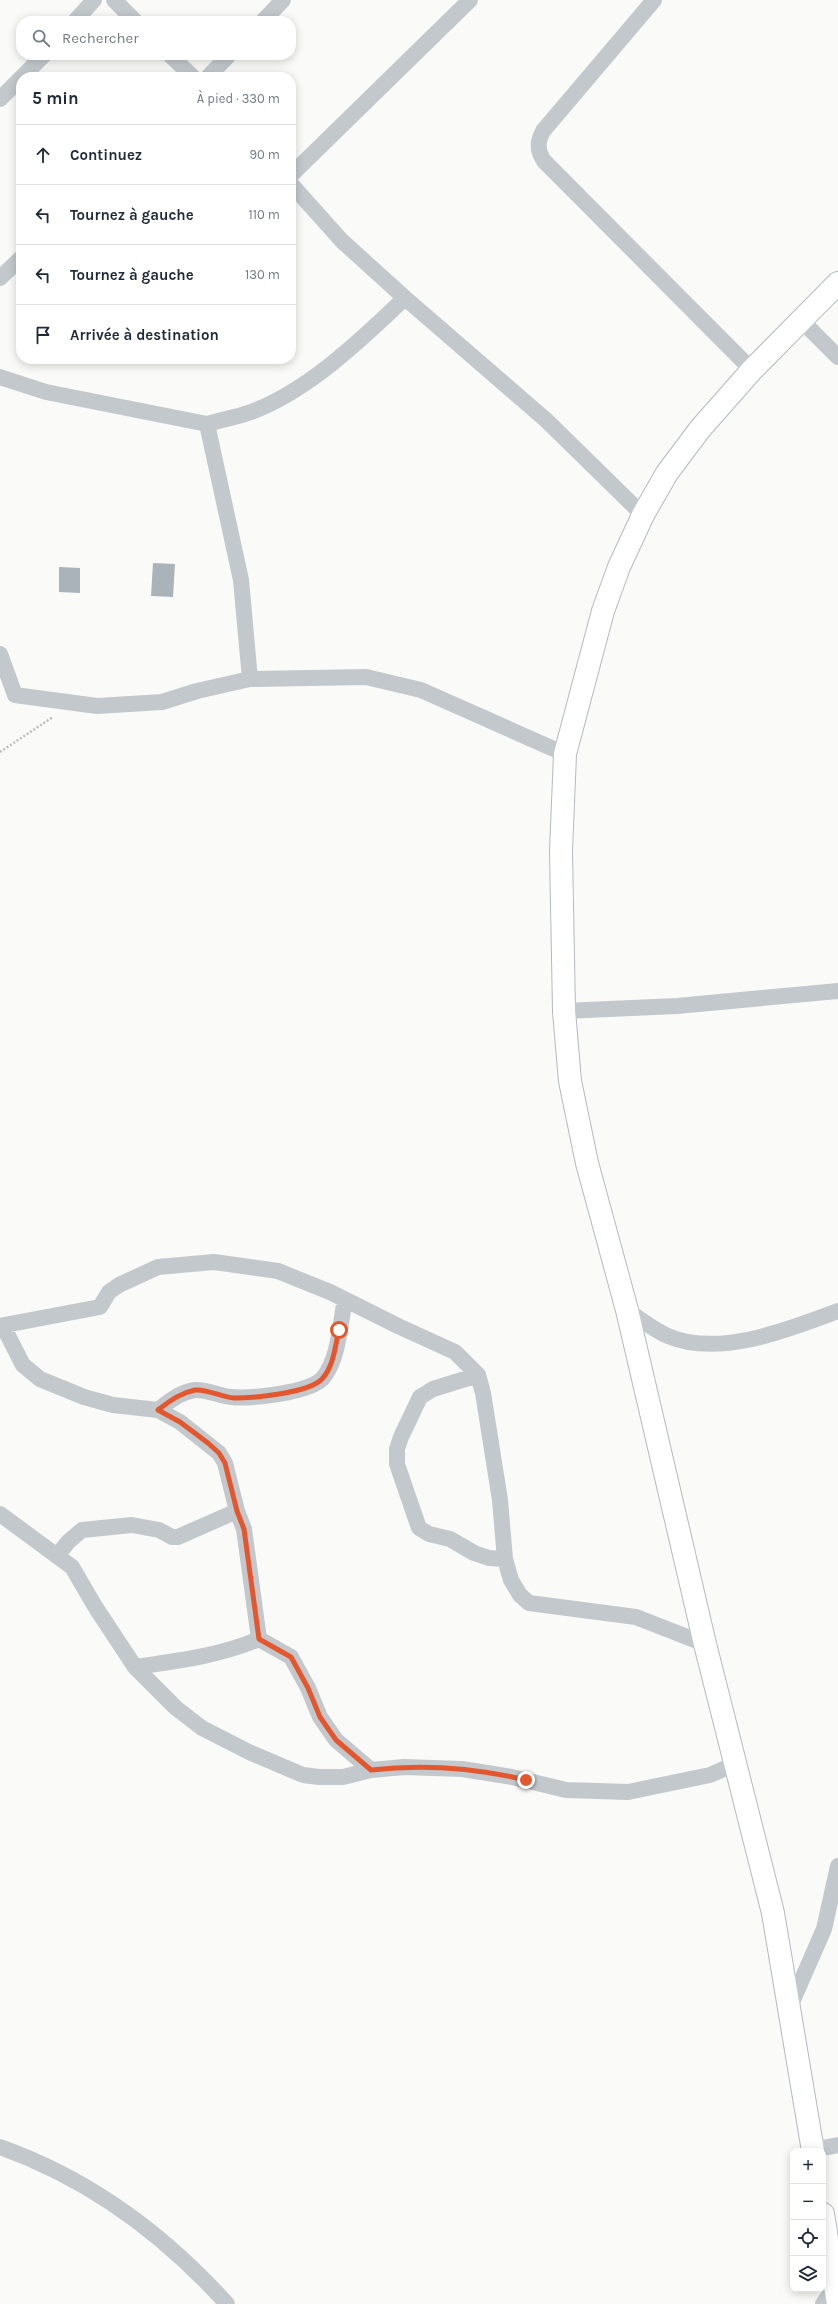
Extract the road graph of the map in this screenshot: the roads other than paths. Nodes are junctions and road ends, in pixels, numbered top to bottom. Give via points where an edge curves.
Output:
1 (94, 0) edge
2 (114, 0) edge
3 (283, 0) edge
4 (470, 0) edge
5 (654, 0) edge
6 (80, 16) edge
7 (130, 16) edge
8 (268, 16) edge
9 (39, 60) edge
10 (175, 60) edge
11 (224, 60) edge
12 (28, 72) edge
13 (188, 72) edge
14 (213, 72) edge
15 (16, 84) edge
16 (0, 99) edge
17 (296, 170) edge
18 (296, 189) edge
19 (16, 263) edge
20 (0, 278) edge
21 (838, 283) edge
22 (405, 298) junction
23 (802, 321) junction
24 (838, 358) edge
25 (752, 370) junction
26 (0, 377) edge
27 (207, 424) junction
28 (643, 515) junction
29 (0, 654) edge
30 (250, 679) junction
31 (0, 691) edge
32 (16, 695) junction
33 (565, 754) junction
34 (838, 991) edge
35 (564, 1011) junction
36 (345, 1299) junction
37 (627, 1310) junction
38 (838, 1312) edge
39 (2, 1326) edge
40 (478, 1375) junction
41 (158, 1410) junction
42 (237, 1511) junction
43 (0, 1515) edge
44 (57, 1556) junction
45 (505, 1559) junction
46 (259, 1639) junction
47 (705, 1644) junction
48 (135, 1667) junction
49 (735, 1764) junction
50 (371, 1770) junction
51 (838, 1866) edge
52 (789, 2009) junction
53 (838, 2145) edge
54 (0, 2147) edge
55 (812, 2148) edge
56 (822, 2148) edge
57 (824, 2220) edge
58 (836, 2295) edge
59 (227, 2304) edge
60 (823, 2304) edge

1 - 6 street
2 - 7 street
3 - 8 street
4 - 17 street
5 - 25 street via 543,131 537,143 539,153 544,161
9 - 12 street
10 - 13 street
11 - 14 street
15 - 16 street
18 - 22 street via 342,240
19 - 20 street
21 - 23 street
22 - 27 street via 366,336 317,375 252,412
22 - 28 street via 546,420
23 - 24 street
23 - 25 street
25 - 28 street via 690,442 667,473
26 - 27 street via 46,392
27 - 30 street via 241,580
28 - 33 street via 619,567 603,611
29 - 32 street
30 - 32 street via 162,702 97,706
30 - 33 street via 366,677 414,689
31 - 32 street
33 - 35 street via 561,851
34 - 35 street via 677,1006
35 - 37 street via 570,1081 586,1156
36 - 39 street via 278,1272 214,1262 158,1267 119,1285 109,1292 100,1307
36 - 40 street via 455,1352
36 - 41 street via 332,1361 322,1379 308,1388 234,1398 197,1390 174,1398
37 - 38 street via 668,1336 688,1342 710,1343 762,1338
37 - 47 street
39 - 41 street via 23,1365 40,1379 84,1397 113,1405
40 - 45 street via 500,1500
40 - 45 street via 420,1397 401,1437 397,1449 397,1464 419,1528 429,1534 450,1539 474,1553 489,1558
41 - 42 street via 180,1422 219,1453 225,1463
42 - 44 street via 178,1537 132,1525 82,1530
42 - 46 street via 244,1529
43 - 44 street
44 - 48 street via 72,1567
45 - 47 street via 511,1580 520,1595 529,1603 636,1617
46 - 48 street via 227,1651 192,1659
46 - 50 street via 291,1657 320,1717 336,1740
47 - 49 street
48 - 50 street via 176,1708 202,1728 249,1752 303,1775 318,1778 343,1777
49 - 50 street via 710,1775 628,1792 566,1790 512,1777 462,1769 404,1767
49 - 52 street via 774,1913
51 - 52 street via 824,1929
52 - 55 street
53 - 56 street
54 - 59 street via 26,2156 76,2180 121,2208 173,2248
57 - 58 street
58 - 60 street

